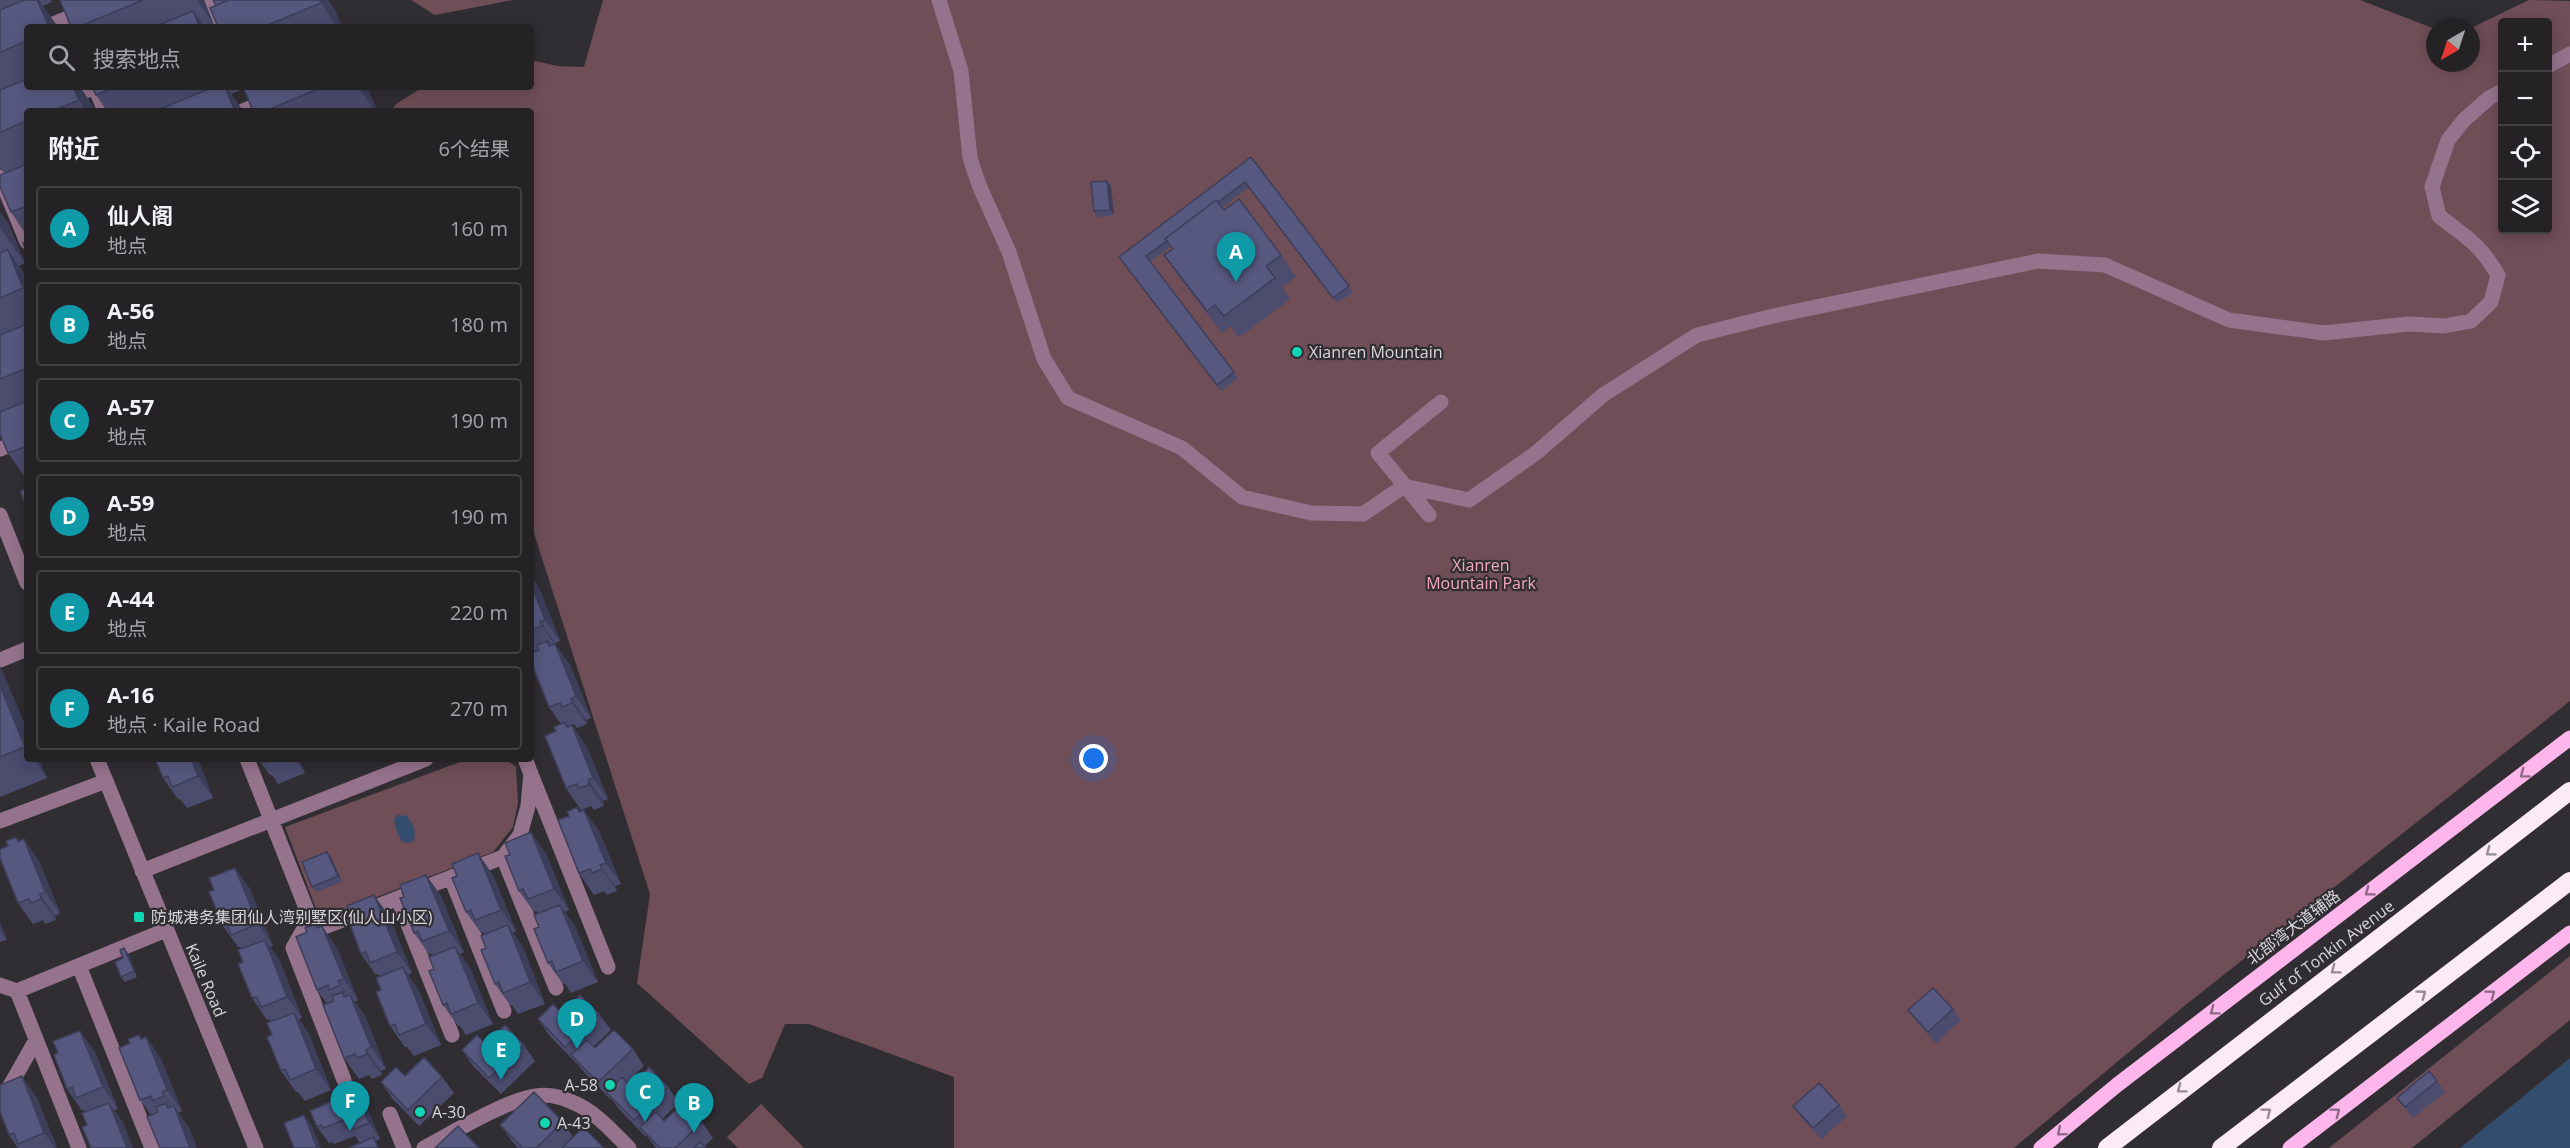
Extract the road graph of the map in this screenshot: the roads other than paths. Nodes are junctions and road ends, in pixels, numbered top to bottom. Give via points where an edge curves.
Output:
1 (112, 0) edge
2 (211, 0) edge
3 (939, 0) edge
4 (68, 23) edge
5 (221, 24) edge
6 (2570, 54) edge
7 (2552, 63) edge
8 (88, 90) edge
9 (96, 90) edge
10 (293, 90) edge
11 (2498, 93) edge
12 (251, 106) edge
13 (44, 108) edge
14 (104, 108) edge
15 (0, 177) edge
16 (24, 201) edge
17 (6, 208) edge
18 (24, 237) edge
19 (1442, 402) dead end
20 (24, 439) edge
21 (0, 449) edge
22 (1404, 486) junction
23 (0, 515) edge
24 (1429, 515) dead end
25 (24, 575) edge
26 (24, 650) edge
27 (0, 660) edge
28 (2570, 738) edge
29 (98, 762) edge
30 (248, 762) edge
31 (418, 762) edge
32 (528, 766) edge
33 (106, 781) junction
34 (2570, 791) edge
35 (271, 820) junction
36 (0, 821) edge
37 (503, 857) junction
38 (142, 871) junction
39 (451, 878) junction
40 (2570, 881) edge
41 (398, 898) junction
42 (310, 918) junction
43 (166, 930) junction
44 (2570, 933) edge
45 (79, 966) junction
46 (608, 967) dead end
47 (0, 985) edge
48 (556, 988) edge
49 (17, 991) junction
50 (504, 1011) edge
51 (452, 1035) edge
52 (36, 1040) junction
53 (344, 1080) edge
54 (0, 1103) edge
55 (390, 1114) dead end
56 (80, 1148) edge
57 (152, 1148) edge
58 (256, 1148) edge
59 (404, 1148) edge
60 (424, 1148) edge
61 (629, 1148) edge
62 (2041, 1148) edge
63 (2107, 1148) edge
64 (2221, 1148) edge
65 (2290, 1148) edge

1 - 4 street
2 - 5 street
3 - 22 street via 961,71 970,158 978,185 1009,252 1044,359 1068,398 1182,448 1242,497 1311,513 1363,514
6 - 7 street
8 - 13 street
9 - 14 street
10 - 12 street
11 - 22 street via 2464,120 2448,140 2432,187 2439,216 2472,240 2498,275 2491,302 2470,321 2324,333 2260,325 2229,320 2105,265 2038,261 1697,335 1603,395 1536,453 1469,500
15 - 17 street
16 - 17 street
17 - 18 street
19 - 22 street via 1378,453
20 - 21 street
22 - 24 street
23 - 25 street
26 - 27 street
28 -> 62 main road, 北部湾大道辅路 via 2117,1085
29 - 33 street, Kaile Road
30 - 35 street
31 - 35 street
32 - 37 street via 528,806 520,835
32 - 46 street
33 - 36 street
33 - 38 street, Kaile Road
34 -> 63 highway, Gulf of Tonkin Avenue
35 - 38 street
35 - 42 street
37 - 39 street
37 - 48 street
38 - 43 street, Kaile Road
39 - 41 street
39 - 50 street
64 -> 40 highway
41 - 42 street via 327,926
41 - 51 street
42 - 53 street via 293,948
43 - 45 street
43 - 58 street, Kaile Road
65 -> 44 main road
45 - 49 street
45 - 57 street
47 - 49 street
49 - 52 street
52 - 54 street
52 - 56 street
55 - 59 street
60 - 61 street via 537,1095 552,1095 591,1112

